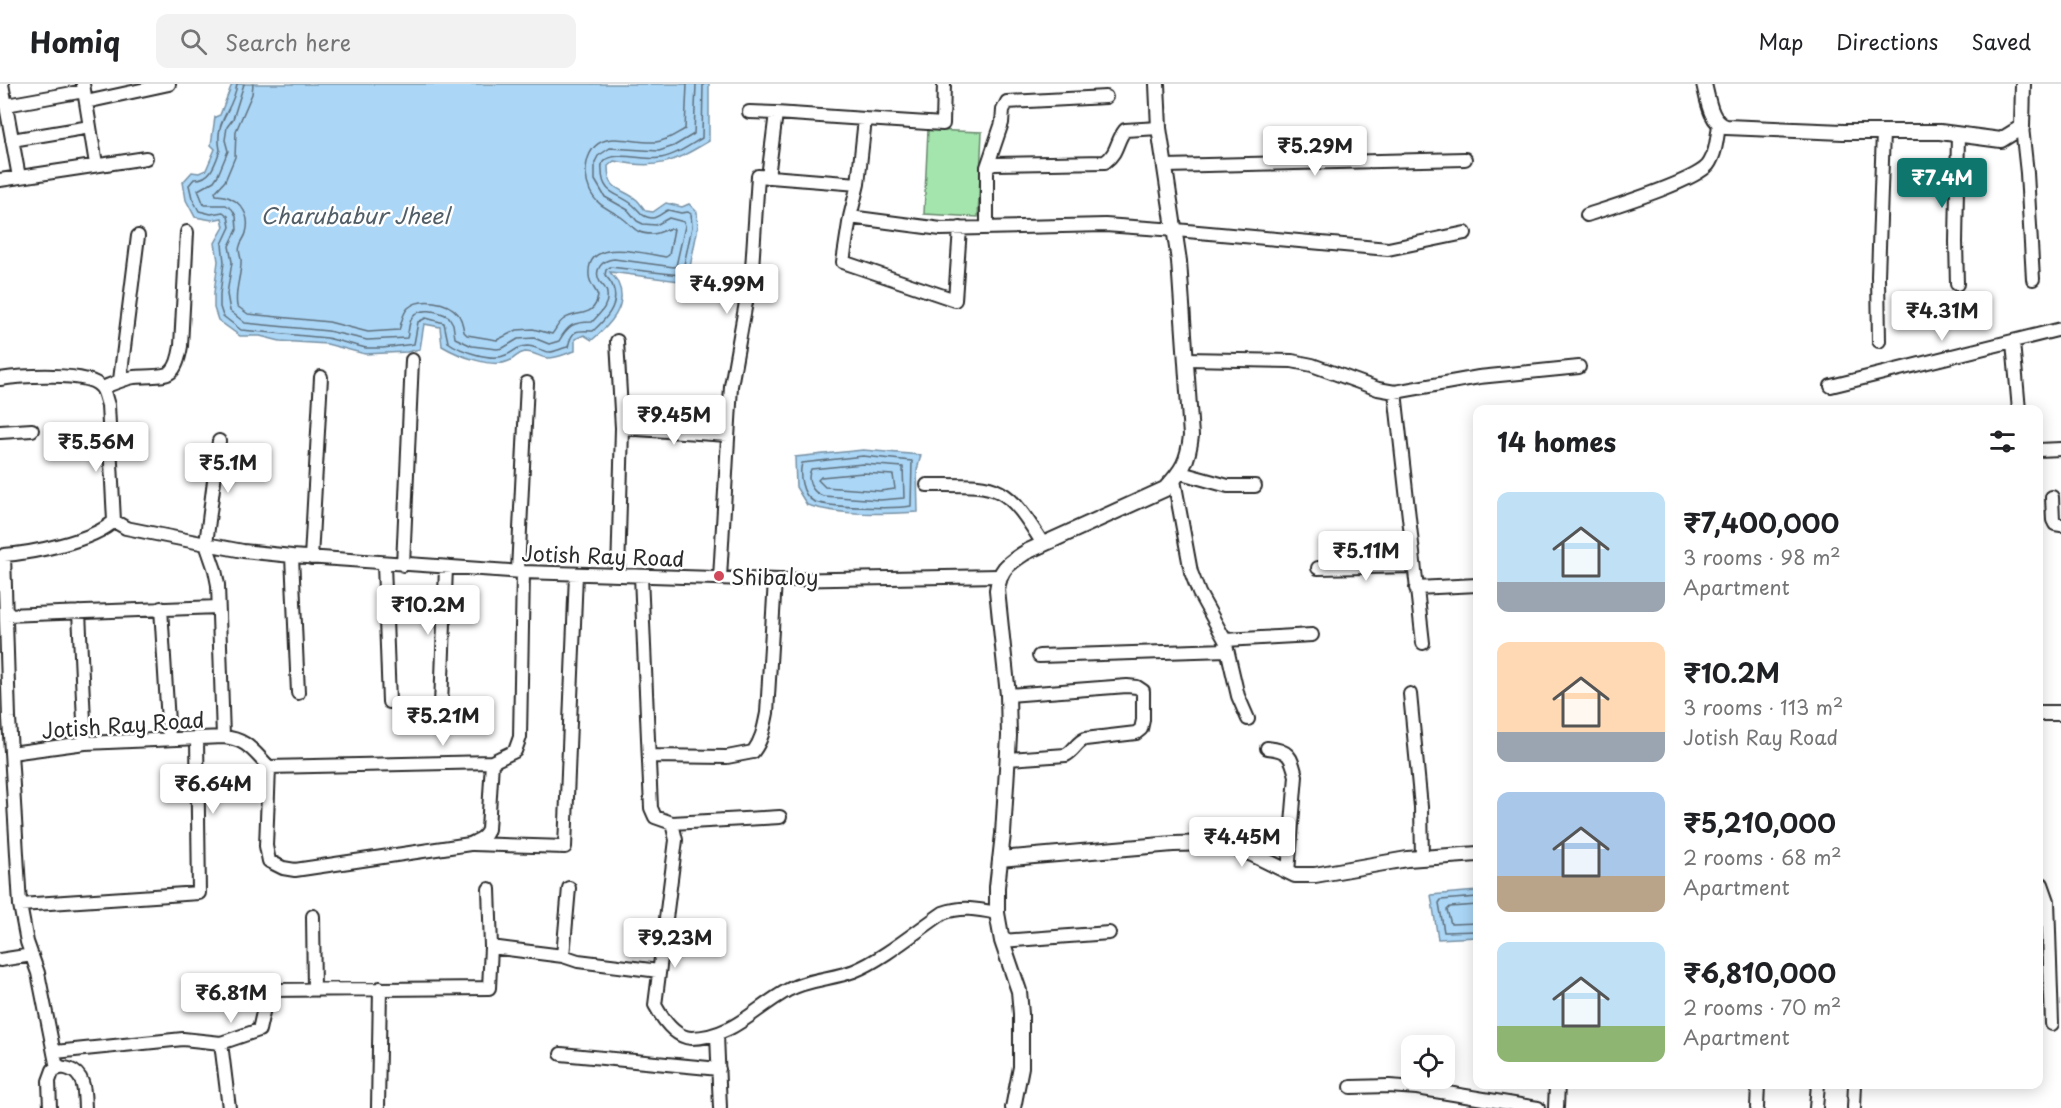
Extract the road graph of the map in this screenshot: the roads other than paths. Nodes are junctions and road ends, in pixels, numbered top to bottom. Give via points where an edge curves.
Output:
1 (2, 84) edge
2 (169, 84) edge
3 (944, 84) edge
4 (1157, 84) edge
5 (1704, 84) edge
6 (2023, 84) edge
7 (84, 92) edge
8 (1106, 97) dead end
9 (6, 105) junction
10 (749, 112) dead end
11 (776, 113) junction
12 (865, 119) junction
13 (1719, 125) junction
14 (90, 127) junction
15 (2022, 127) junction
16 (1159, 128) junction
17 (1883, 132) junction
18 (1958, 134) junction
19 (12, 140) junction
20 (146, 158) dead end
21 (1465, 159) dead end
22 (96, 164) junction
23 (1166, 166) junction
24 (987, 167) junction
25 (19, 177) junction
26 (768, 177) junction
27 (0, 180) edge
28 (858, 184) junction
29 (1587, 215) dead end
30 (850, 217) junction
31 (987, 227) junction
32 (960, 228) junction
33 (1176, 230) junction
34 (187, 232) dead end
35 (1465, 233) dead end
36 (138, 236) dead end
37 (2033, 279) dead end
38 (1958, 284) dead end
39 (2061, 329) edge
40 (617, 341) dead end
41 (1879, 341) dead end
42 (2013, 342) junction
43 (1186, 359) junction
44 (412, 360) dead end
45 (1579, 367) dead end
46 (321, 377) dead end
47 (0, 379) edge
48 (120, 380) junction
49 (527, 383) dead end
50 (1831, 386) dead end
51 (102, 388) junction
52 (1395, 392) junction
53 (2019, 405) edge
54 (622, 428) junction
55 (32, 430) dead end
56 (0, 432) edge
57 (728, 435) junction
58 (219, 441) dead end
59 (2061, 449) edge
60 (2043, 450) edge
61 (1177, 476) junction
62 (927, 484) dead end
63 (1255, 486) dead end
64 (2052, 497) dead end
65 (114, 521) junction
66 (2061, 525) edge
67 (206, 544) junction
68 (1043, 544) junction
69 (2, 555) edge
70 (292, 556) junction
71 (311, 558) junction
72 (384, 564) junction
73 (403, 565) junction
74 (1413, 566) junction
75 (446, 567) junction
76 (1318, 568) dead end
77 (520, 572) junction
78 (576, 574) junction
79 (618, 575) junction
80 (641, 576) junction
81 (999, 576) junction
82 (720, 578) junction
83 (775, 580) junction
84 (1473, 585) edge
85 (1416, 588) junction
86 (218, 607) junction
87 (161, 608) junction
88 (79, 612) junction
89 (6, 615) junction
90 (1312, 635) dead end
91 (1423, 643) dead end
92 (1226, 645) junction
93 (1039, 656) dead end
94 (298, 693) dead end
95 (1008, 694) junction
96 (1410, 694) dead end
97 (389, 702) dead end
98 (441, 706) dead end
99 (2043, 713) edge
100 (2061, 713) edge
101 (4, 717) edge
102 (1248, 719) dead end
103 (223, 737) junction
104 (197, 738) junction
105 (169, 739) junction
106 (85, 743) junction
107 (1267, 748) dead end
108 (11, 753) junction
109 (650, 756) junction
110 (1008, 759) junction
111 (492, 762) junction
112 (269, 766) junction
113 (780, 817) dead end
114 (672, 823) junction
115 (470, 844) junction
116 (1473, 854) edge
117 (1422, 857) junction
118 (1000, 859) junction
119 (1288, 872) junction
120 (2043, 887) edge
121 (569, 888) dead end
122 (489, 889) dead end
123 (20, 905) junction
124 (997, 913) junction
125 (313, 916) dead end
126 (1109, 933) dead end
127 (1002, 941) junction
128 (491, 947) junction
129 (32, 955) junction
130 (563, 956) junction
131 (0, 960) edge
132 (659, 970) junction
133 (380, 988) junction
134 (314, 990) junction
135 (2052, 1024) dead end
136 (717, 1035) junction
137 (221, 1043) junction
138 (55, 1052) junction
139 (561, 1054) dead end
140 (60, 1068) junction
141 (719, 1069) junction
142 (1351, 1087) dead end
143 (1557, 1089) edge
144 (1758, 1089) edge
145 (1818, 1089) edge
146 (1855, 1089) edge
147 (50, 1108) edge
148 (84, 1108) edge
149 (229, 1108) edge
150 (378, 1108) edge
151 (720, 1108) edge
152 (1014, 1108) edge
153 (1538, 1108) edge
154 (1556, 1108) edge
155 (1757, 1108) edge
156 (1816, 1108) edge
157 (1854, 1108) edge

1 - 9 street
2 - 7 street
3 - 12 street via 943,124
4 - 16 street
5 - 13 street
6 - 15 street
7 - 9 street
7 - 14 street
8 - 24 street via 1007,102
9 - 19 street
10 - 11 street
11 - 12 street
11 - 26 street
12 - 28 street
13 - 17 street via 1733,129
13 - 29 street via 1710,163 1703,170
14 - 19 street
14 - 22 street
15 - 18 street via 2001,140
15 - 37 street
16 - 23 street
16 - 24 street via 1125,130 1113,156 1105,162
17 - 18 street
17 - 41 street
18 - 38 street
19 - 25 street
20 - 22 street
21 - 23 street
22 - 25 street
23 - 33 street
24 - 31 street
25 - 27 street
26 - 28 street
26 - 57 street via 758,176 752,269 731,386
28 - 30 street
30 - 32 street
30 - 32 street via 843,262 955,300
31 - 32 street
31 - 33 street via 1105,225
33 - 35 street via 1388,249
33 - 43 street
34 - 48 street via 181,346 174,371 166,377
36 - 48 street
39 - 42 street
40 - 54 street
42 - 50 street
42 - 53 street
43 - 52 street via 1292,361
43 - 61 street via 1191,436 1188,454
44 - 73 street
45 - 52 street via 1479,377
46 - 71 street
47 - 51 street via 73,377
48 - 51 street
49 - 77 street
51 - 65 street via 108,405
52 - 74 street
54 - 57 street
54 - 79 street
55 - 56 street
57 - 82 street
58 - 67 street
59 - 60 street
61 - 63 street via 1228,486
61 - 68 street via 1166,489
61 - 92 street via 1191,572
62 - 68 street via 977,485 1004,493 1025,515
64 - 66 street via 2053,520
65 - 67 street, Jotish Ray Road via 126,528
65 - 69 street via 78,539 34,552
67 - 70 street, Jotish Ray Road
67 - 86 street, Jotish Ray Road via 215,570
68 - 81 street via 1010,562
69 - 89 street
70 - 71 street, Jotish Ray Road
70 - 94 street
71 - 72 street, Jotish Ray Road
72 - 73 street, Jotish Ray Road
72 - 97 street
73 - 75 street, Jotish Ray Road
74 - 76 street
74 - 85 street
75 - 77 street, Jotish Ray Road
75 - 98 street
77 - 78 street, Jotish Ray Road
77 - 111 street via 520,737 515,751
78 - 79 street, Jotish Ray Road
78 - 115 street via 565,847
79 - 80 street, Jotish Ray Road
80 - 82 street, Jotish Ray Road
80 - 109 street
81 - 83 street, Jotish Ray Road
81 - 95 street via 997,590
82 - 83 street, Jotish Ray Road
83 - 109 street via 766,713 758,746 753,752 727,757
84 - 85 street
85 - 91 street
86 - 87 street
86 - 103 street, Jotish Ray Road
87 - 88 street
87 - 105 street
88 - 89 street
88 - 106 street
89 - 101 street
90 - 92 street
92 - 93 street
92 - 102 street via 1238,696
95 - 110 street
95 - 110 street via 1127,686 1143,691 1144,698 1142,729 1136,733 1085,739 1066,755
96 - 117 street
99 - 100 street
101 - 108 street
103 - 104 street, Jotish Ray Road
103 - 112 street via 245,743
104 - 105 street, Jotish Ray Road
104 - 123 street via 199,893
105 - 106 street, Jotish Ray Road
106 - 108 street, Jotish Ray Road
107 - 119 street via 1288,754 1296,776
108 - 123 street
109 - 114 street via 651,808 655,817
110 - 118 street
111 - 112 street
111 - 115 street via 489,829 487,835
112 - 115 street via 266,846 269,861 275,865 295,870
113 - 114 street
114 - 132 street via 676,840
116 - 117 street
117 - 119 street via 1315,875
118 - 119 street via 1214,843
118 - 124 street
120 - 135 street via 2048,901
121 - 130 street
122 - 128 street
123 - 129 street
124 - 127 street
124 - 136 street via 967,907 943,913 869,964 795,987
125 - 134 street
126 - 127 street
127 - 152 street via 1019,991 1021,1014 1021,1067
128 - 130 street
128 - 133 street via 489,988
129 - 131 street
129 - 138 street
130 - 132 street
132 - 136 street via 655,1005 675,1032 688,1038
133 - 134 street
133 - 150 street
134 - 137 street via 268,990 259,1030
136 - 141 street
137 - 138 street via 183,1039
137 - 149 street
138 - 140 street
139 - 141 street
140 - 147 street via 53,1070 48,1080
140 - 148 street via 76,1072 81,1078
141 - 151 street
142 - 153 street via 1417,1088
143 - 154 street
144 - 155 street
145 - 156 street
146 - 157 street

